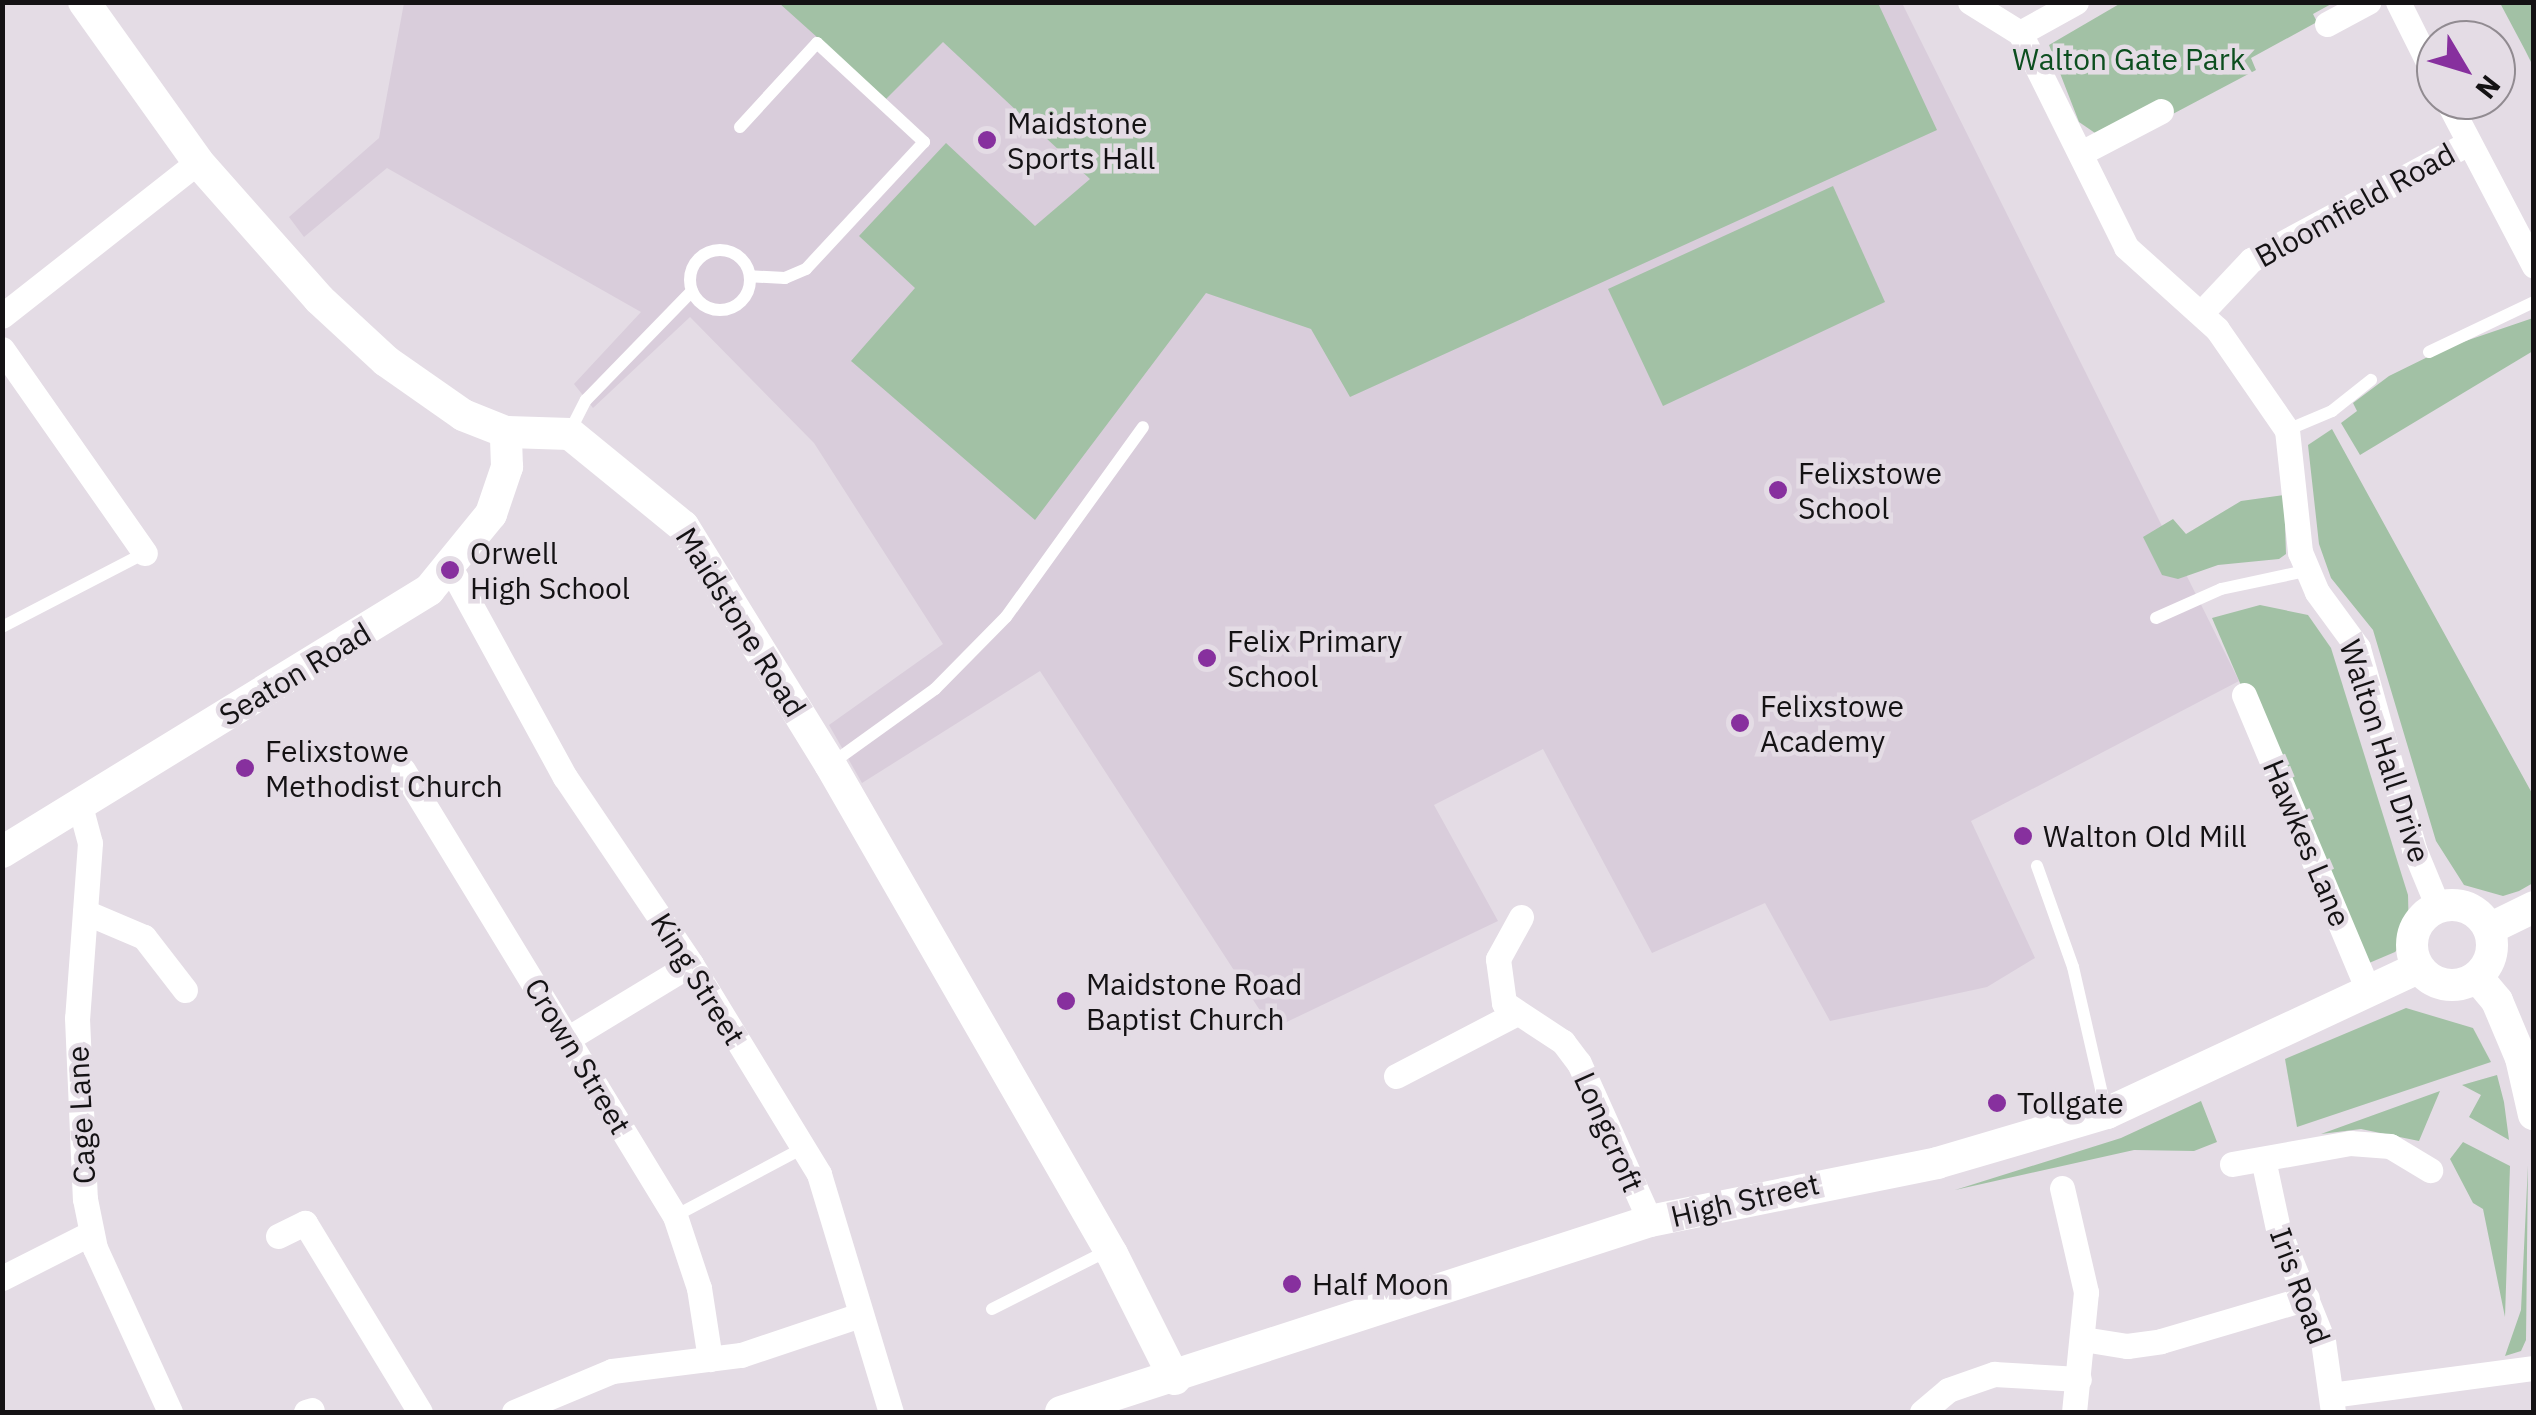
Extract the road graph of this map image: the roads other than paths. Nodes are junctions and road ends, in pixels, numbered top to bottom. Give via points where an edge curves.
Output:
1 (84, 2) edge
2 (1970, 2) edge
3 (2076, 2) edge
4 (2368, 2) edge
5 (2398, 2) edge
6 (2327, 24) dead end
7 (2020, 32) junction
8 (2416, 38) edge
9 (2161, 111) dead end
10 (2457, 120) edge
11 (740, 127) dead end
12 (2468, 143) junction
13 (2083, 152) junction
14 (198, 162) junction
15 (2534, 266) edge
16 (750, 276) junction
17 (692, 291) junction
18 (2534, 302) edge
19 (2202, 312) junction
20 (2, 316) edge
21 (2, 349) edge
22 (2429, 352) dead end
23 (2372, 380) dead end
24 (1143, 427) dead end
25 (2286, 430) junction
26 (506, 432) junction
27 (570, 434) junction
28 (144, 553) joint
29 (451, 569) junction
30 (2306, 571) junction
31 (2156, 618) dead end
32 (2, 626) edge
33 (2244, 695) dead end
34 (830, 764) junction
35 (403, 770) dead end
36 (79, 802) junction
37 (2, 852) edge
38 (2037, 866) dead end
39 (2438, 907) junction
40 (2534, 907) edge
41 (85, 912) junction
42 (1522, 917) dead end
43 (2489, 929) junction
44 (692, 964) junction
45 (2418, 968) junction
46 (2477, 978) junction
47 (185, 990) dead end
48 (2369, 992) junction
49 (1515, 1014) junction
50 (568, 1039) junction
51 (1396, 1076) dead end
52 (2107, 1113) junction
53 (2534, 1116) edge
54 (804, 1148) junction
55 (2263, 1159) junction
56 (2232, 1164) dead end
57 (2430, 1170) dead end
58 (2062, 1188) dead end
59 (675, 1216) junction
60 (1650, 1221) junction
61 (91, 1233) junction
62 (278, 1236) dead end
63 (1110, 1250) junction
64 (2, 1278) edge
65 (2307, 1298) junction
66 (992, 1309) dead end
67 (860, 1315) junction
68 (2083, 1338) junction
69 (710, 1359) junction
70 (2534, 1368) edge
71 (1175, 1379) junction
72 (2078, 1379) junction
73 (2332, 1404) edge
74 (1077, 1411) edge
75 (170, 1412) edge
76 (420, 1412) edge
77 (514, 1412) edge
78 (891, 1412) edge
79 (1922, 1412) edge
80 (2074, 1412) edge

1 - 14 street
2 - 7 street
3 - 7 street
4 - 6 street
5 - 8 street
7 - 13 street, Walton Hall Drive
9 - 13 street
10 - 12 street
11 - 16 lane via 816,44 924,142 806,269 785,278
12 - 15 street
12 - 19 street, Bloomfield Road via 2251,260
13 - 19 street, Walton Hall Drive via 2126,246
14 - 20 street
14 - 26 street via 318,299 386,361 463,415
16 - 17 lane via 744,299 732,308 701,304
16 - 17 lane via 740,256 709,252 696,261
17 - 27 lane via 586,400
18 - 22 lane
19 - 25 street, Walton Hall Drive
21 - 28 street
23 - 25 lane via 2332,410
24 - 34 lane via 1006,617 888,728
25 - 30 street, Walton Hall Drive
26 - 27 street
26 - 29 street, Seaton Road via 509,451 498,500
27 - 34 street, Maidstone Road via 683,526
28 - 32 lane
29 - 36 street, Seaton Road via 353,642
29 - 44 street, King Street via 565,777
30 - 31 lane via 2220,589
30 - 39 street, Walton Hall Drive via 2358,648 2414,849
33 - 48 street, Hawkes Lane
34 - 63 street, Maidstone Road
35 - 50 street, Crown Street
36 - 37 street, Seaton Road
36 - 41 street, Cage Lane via 90,843
38 - 52 lane via 2073,967
39 - 43 street via 2462,906
39 - 45 street via 2414,932
40 - 43 street
41 - 47 street via 144,937
41 - 61 street, Cage Lane via 76,1018 82,1178
42 - 49 street via 1498,959 1498,986
43 - 46 street via 2491,955
44 - 50 street
44 - 54 street, King Street
45 - 46 street via 2452,986
45 - 48 street, High Street
46 - 53 street via 2497,1000
48 - 52 street, High Street
49 - 51 street
49 - 60 street, Longcroft via 1563,1042 1579,1063
50 - 59 street, Crown Street
52 - 60 street, High Street via 1937,1163
54 - 59 lane
54 - 67 street, King Street via 819,1174
55 - 56 street
55 - 57 street via 2350,1144 2390,1146
55 - 65 street, Iris Road via 2278,1229
58 - 68 street via 2081,1257
59 - 69 street, Crown Street via 700,1288
60 - 71 street, High Street
61 - 64 street
61 - 75 street, Cage Lane
62 - 76 street via 304,1223
63 - 66 lane
63 - 71 street, Maidstone Road
65 - 68 street via 2127,1346
65 - 73 street, Iris Road via 2323,1341
67 - 69 street
67 - 78 street, King Street
68 - 72 street
69 - 77 street via 612,1371
70 - 73 street
71 - 74 street, High Street
72 - 79 street via 1994,1374 1948,1390
72 - 80 street

